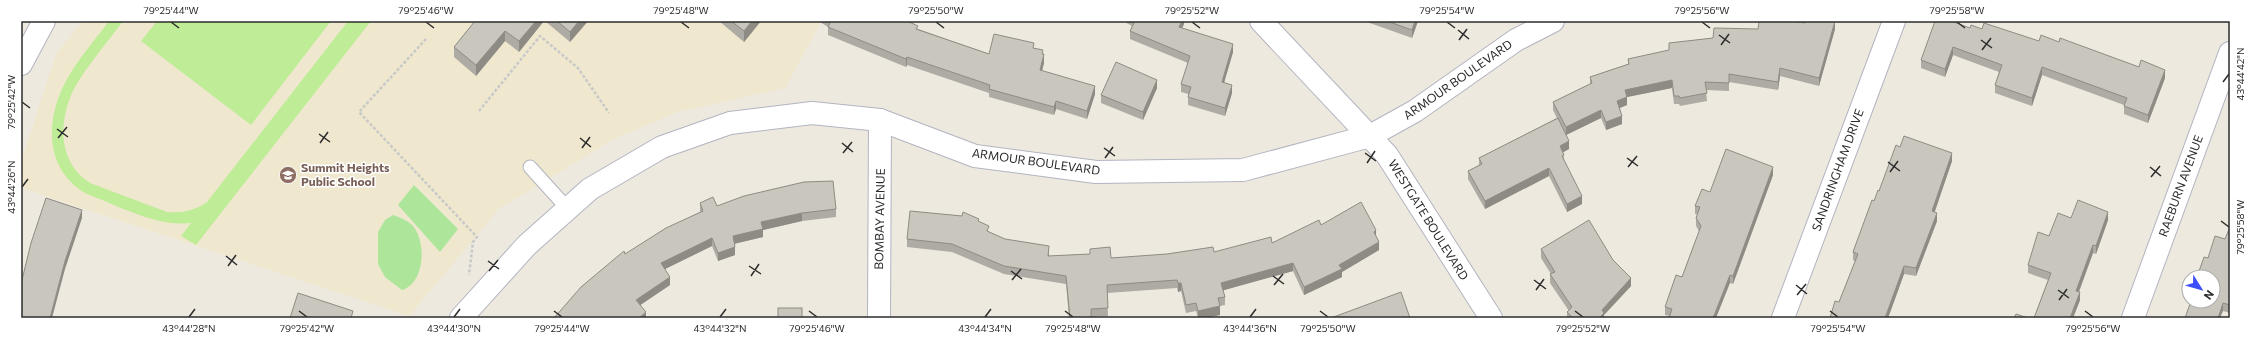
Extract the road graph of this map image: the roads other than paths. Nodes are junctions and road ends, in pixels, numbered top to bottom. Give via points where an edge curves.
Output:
1 (44, 21) edge
2 (1262, 21) edge
3 (1894, 21) edge
4 (1550, 22) edge
5 (2230, 53) edge
6 (21, 64) edge
7 (880, 120) junction
8 (1370, 136) junction
9 (530, 167) dead end
10 (567, 208) junction
11 (460, 318) edge
12 (879, 318) edge
13 (1491, 318) edge
14 (1783, 318) edge
15 (2133, 318) edge

1 - 6 street
2 - 8 street, WESTGATE BOULEVARD
3 - 14 street, SANDRINGHAM DRIVE
4 - 8 street, ARMOUR BOULEVARD via 1516,40 1415,112
5 - 15 street, RAEBURN AVENUE
7 - 8 street, ARMOUR BOULEVARD via 975,156 1096,172 1243,170
7 - 10 street, ARMOUR BOULEVARD via 812,113 730,123 662,147 590,189
7 - 12 street, BOMBAY AVENUE
8 - 13 street, WESTGATE BOULEVARD via 1387,155
9 - 10 lane
10 - 11 street, ARMOUR BOULEVARD via 527,245

